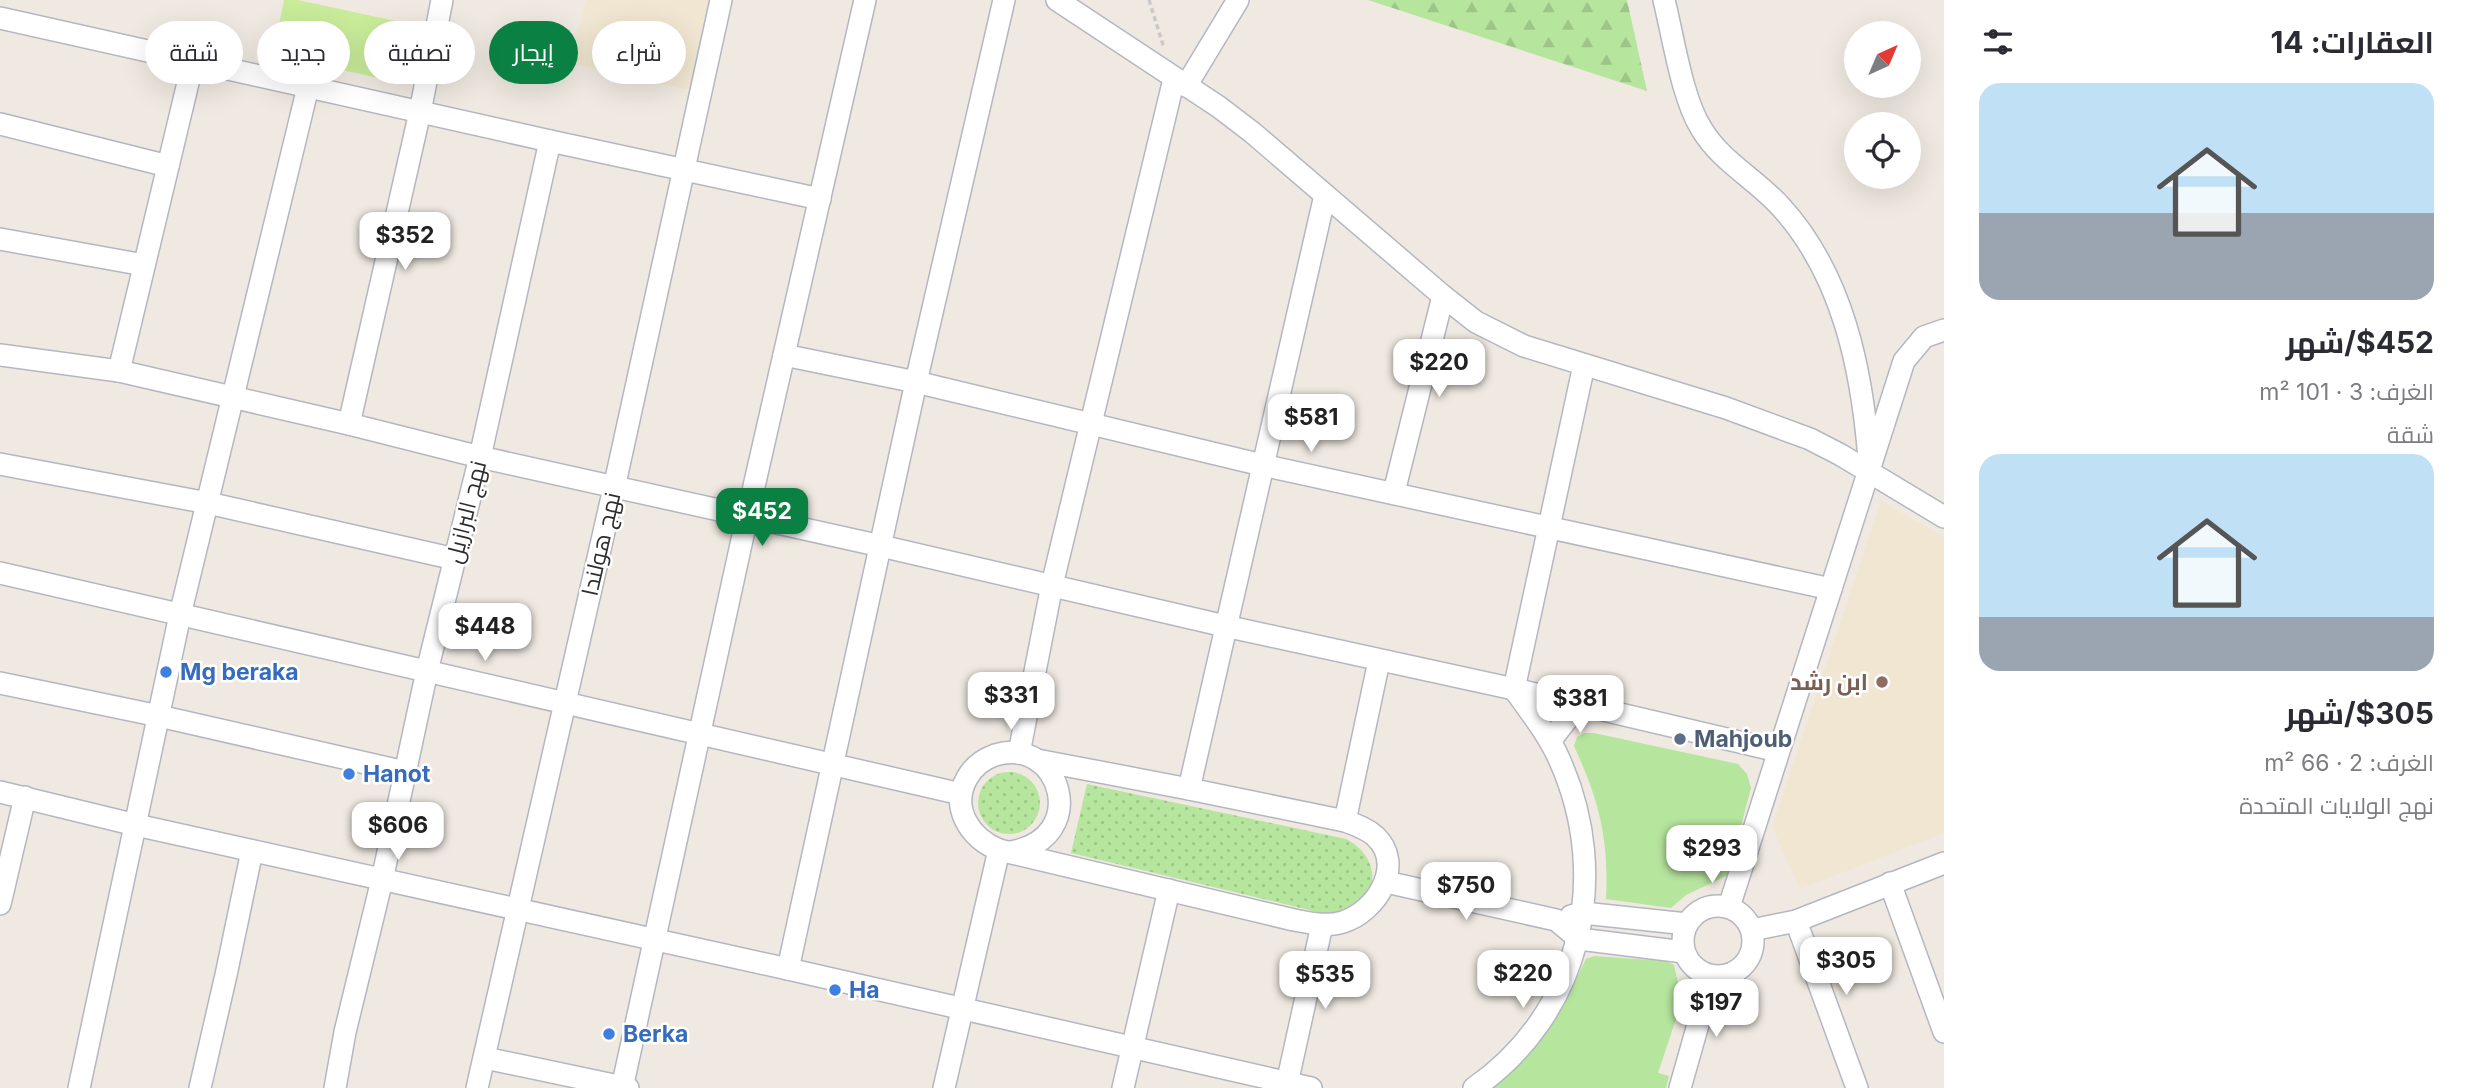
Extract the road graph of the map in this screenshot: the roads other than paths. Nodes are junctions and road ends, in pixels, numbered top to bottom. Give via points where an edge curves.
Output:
1 (442, 0) edge
2 (720, 0) edge
3 (865, 0) edge
4 (1004, 0) edge
5 (1058, 0) edge
6 (1238, 0) edge
7 (1664, 0) edge
8 (0, 18) edge
9 (145, 51) edge
10 (243, 73) edge
11 (1180, 83) junction
12 (188, 84) edge
13 (307, 87) junction
14 (420, 112) junction
15 (0, 124) edge
16 (550, 141) junction
17 (168, 166) junction
18 (682, 170) junction
19 (1325, 195) junction
20 (820, 199) junction
21 (0, 239) edge
22 (144, 265) junction
23 (1443, 296) junction
24 (1944, 330) edge
25 (0, 355) edge
26 (784, 355) junction
27 (1584, 365) junction
28 (119, 371) junction
29 (916, 382) junction
30 (234, 398) junction
31 (1090, 422) junction
32 (349, 424) junction
33 (480, 457) junction
34 (0, 464) edge
35 (1262, 465) junction
36 (1870, 472) junction
37 (614, 488) junction
38 (1394, 492) junction
39 (208, 503) junction
40 (747, 517) junction
41 (1944, 517) edge
42 (1548, 528) junction
43 (881, 546) junction
44 (455, 559) junction
45 (0, 573) edge
46 (1052, 585) junction
47 (1831, 589) junction
48 (180, 615) junction
49 (1225, 626) junction
50 (1379, 661) junction
51 (427, 671) junction
52 (0, 682) edge
53 (1514, 689) junction
54 (565, 703) junction
55 (1579, 704) junction
56 (159, 716) junction
57 (700, 734) junction
58 (1550, 741) junction
59 (1778, 751) junction
60 (1028, 756) junction
61 (834, 764) junction
62 (405, 772) junction
63 (1189, 789) junction
64 (0, 792) edge
65 (961, 793) junction
66 (24, 797) junction
67 (1345, 821) junction
68 (136, 825) junction
69 (252, 851) junction
70 (1004, 851) junction
71 (1944, 863) edge
72 (382, 880) junction
73 (1386, 882) junction
74 (1890, 883) junction
75 (1169, 890) junction
76 (0, 904) edge
77 (517, 910) junction
78 (1583, 913) junction
79 (1742, 918) junction
80 (1556, 920) junction
81 (1796, 921) junction
82 (1687, 924) junction
83 (1322, 925) junction
84 (1579, 939) junction
85 (654, 940) junction
86 (1684, 952) junction
87 (788, 969) junction
88 (1723, 976) junction
89 (962, 1010) junction
90 (1944, 1032) edge
91 (1132, 1049) junction
92 (485, 1058) junction
93 (1287, 1085) edge
94 (79, 1088) edge
95 (200, 1088) edge
96 (335, 1088) edge
97 (477, 1088) edge
98 (624, 1088) edge
99 (944, 1088) edge
100 (1123, 1088) edge
101 (1311, 1088) edge
102 (1474, 1088) edge
103 (1680, 1088) edge
104 (1857, 1088) edge

1 - 14 street
2 - 18 street, نهج هولندا
3 - 20 street
4 - 29 street
5 - 11 street
6 - 11 street
7 - 36 street via 1692,112 1702,131 1789,216 1828,276 1860,381
8 - 9 street
10 - 13 street
11 - 19 street via 1253,133
11 - 31 street
12 - 17 street
13 - 14 street
13 - 30 street
14 - 16 street
14 - 32 street
15 - 17 street
16 - 18 street
16 - 33 street, نهج البرازيل
17 - 22 street
18 - 20 street
18 - 37 street, نهج هولندا
19 - 23 street
19 - 35 street
20 - 26 street
21 - 22 street
22 - 28 street
23 - 27 street via 1500,335
23 - 38 street
24 - 36 street via 1924,337 1904,361
25 - 28 street
26 - 29 street
26 - 40 street
27 - 36 street via 1773,424
27 - 42 street
28 - 30 street
29 - 31 street
29 - 43 street
30 - 32 street
30 - 39 street
31 - 35 street
31 - 46 street
32 - 33 street
33 - 37 street
33 - 44 street, نهج البرازيل
34 - 39 street
35 - 38 street
35 - 49 street
36 - 41 street
36 - 47 street
37 - 40 street
37 - 54 street, نهج هولندا
38 - 42 street
39 - 44 street
39 - 48 street
40 - 43 street
40 - 57 street
42 - 47 street
42 - 53 street
43 - 46 street
43 - 61 street
44 - 51 street, نهج البرازيل
45 - 48 street
46 - 49 street
46 - 60 street
47 - 59 street
48 - 51 street
48 - 56 street
49 - 50 street
49 - 63 street
50 - 53 street
50 - 67 street
51 - 54 street
51 - 62 street, نهج البرازيل
52 - 56 street
53 - 55 street
53 - 58 street
54 - 57 street
54 - 77 street, نهج هولندا
55 - 58 street
55 - 59 street
56 - 62 street
56 - 68 street
57 - 61 street
57 - 85 street
58 - 78 street via 1576,808 1584,852
59 - 79 street
60 - 63 street
60 - 65 street via 1003,753 988,757 966,779
60 - 70 street via 1049,771 1057,785 1058,816 1040,842
61 - 65 street
61 - 87 street
62 - 72 street, نهج البرازيل
63 - 67 street
64 - 66 street
65 - 70 street via 963,815 973,835
66 - 68 street
66 - 76 street
67 - 73 street via 1376,837 1385,857
68 - 69 street
68 - 94 street
69 - 72 street
69 - 95 street
70 - 75 street
70 - 89 street
71 - 74 street
72 - 77 street
72 - 96 street, نهج البرازيل
73 - 80 street
73 - 83 street via 1358,915
74 - 81 street
74 - 90 street
75 - 83 street
75 - 91 street
77 - 85 street
77 - 92 street, نهج هولندا
78 - 80 street
78 - 82 street
78 - 84 street
79 - 81 street
79 - 82 street via 1717,905 1694,914
79 - 88 street via 1754,943 1750,957 1742,968
80 - 84 street
81 - 104 street
82 - 86 street
83 - 93 street
84 - 86 street
84 - 102 street via 1559,992 1543,1019 1520,1048
85 - 87 street
85 - 98 street
86 - 88 street via 1703,973
87 - 89 street
88 - 103 street via 1705,1000
89 - 91 street
89 - 99 street
91 - 93 street
91 - 100 street
92 - 97 street, نهج هولندا
92 - 98 street
93 - 101 street

